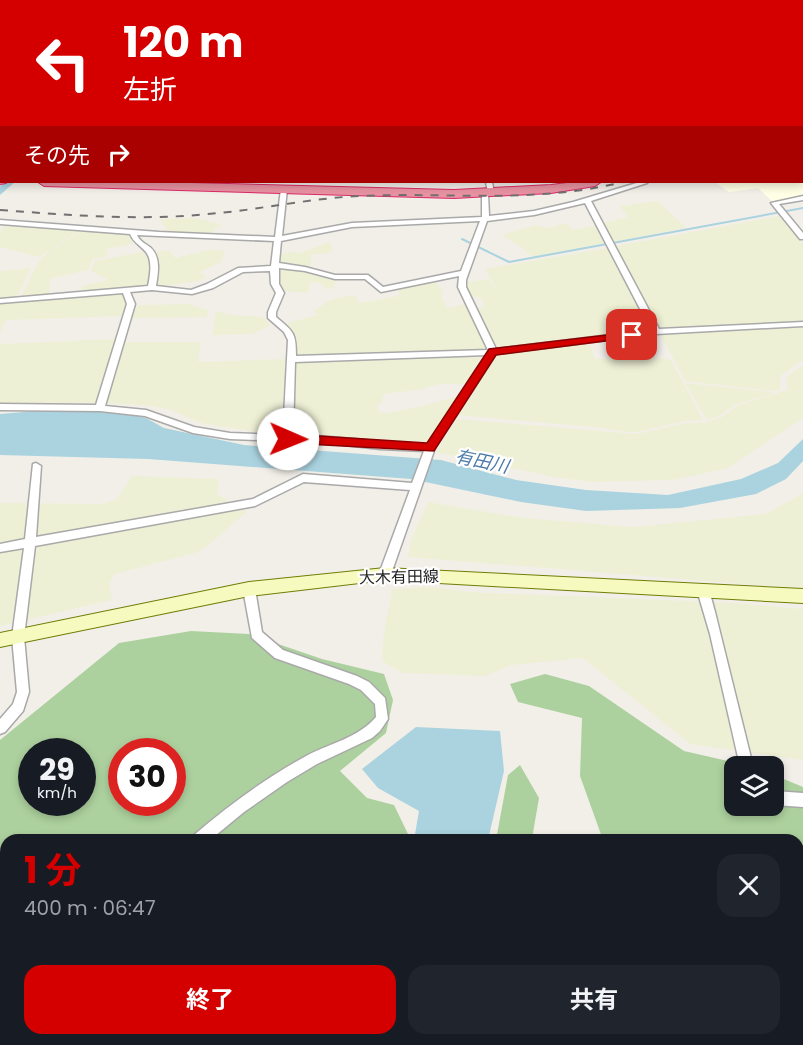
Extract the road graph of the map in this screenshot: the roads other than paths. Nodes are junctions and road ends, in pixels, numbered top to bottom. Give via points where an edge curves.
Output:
1 (135, 183) edge
2 (589, 183) edge
3 (614, 183) edge
4 (642, 183) edge
5 (281, 186) edge
6 (623, 189) junction
7 (488, 190) edge
8 (803, 198) edge
9 (587, 200) junction
10 (485, 218) junction
11 (0, 222) edge
12 (133, 232) junction
13 (803, 237) edge
14 (279, 239) junction
15 (275, 267) junction
16 (465, 273) junction
17 (152, 288) junction
18 (126, 291) junction
19 (0, 301) edge
20 (803, 324) edge
21 (656, 332) junction
22 (493, 352) junction
23 (292, 359) junction
24 (0, 407) edge
25 (100, 408) junction
26 (288, 439) junction
27 (429, 449) junction
28 (36, 466) dead end
29 (414, 487) junction
30 (30, 542) junction
31 (0, 548) edge
32 (385, 574) junction
33 (249, 589) junction
34 (703, 590) junction
35 (803, 596) edge
36 (18, 636) junction
37 (0, 640) edge
38 (0, 728) edge
39 (744, 756) edge
40 (784, 799) edge
41 (803, 800) edge
42 (208, 834) edge

1 - 5 highway
2 - 7 highway via 551,189
3 - 6 street
4 - 6 street
5 - 7 highway
5 - 14 street
6 - 9 street
7 - 10 street
8 - 13 street via 774,203
9 - 10 street via 534,213
9 - 21 street
10 - 14 street via 352,225
10 - 16 street
11 - 12 street
12 - 14 street
12 - 17 street via 135,242 152,254
14 - 15 street
15 - 16 street via 305,268 335,277 368,277 381,290
15 - 17 street via 241,270 192,292
15 - 23 street via 275,284 280,293 272,318 288,331
16 - 22 street via 462,287
17 - 18 street
18 - 19 street
18 - 25 street via 131,304
20 - 21 street
21 - 22 street
22 - 23 street
22 - 27 street
23 - 26 street
24 - 25 street
25 - 26 street via 146,413 193,430
26 - 27 street
27 - 29 street
28 - 30 street
29 - 30 street via 303,478 255,502
29 - 32 street
30 - 31 street
30 - 36 street
32 - 33 main road, 大木有田線
32 - 34 main road, 大木有田線
33 - 36 main road, 大木有田線
33 - 42 street via 256,634 279,654 365,686 381,702 382,719 363,738 313,759 260,793
34 - 35 main road, 大木有田線
34 - 39 street via 721,648
36 - 37 main road, 大木有田線
36 - 38 street via 23,692 19,707
40 - 41 street

